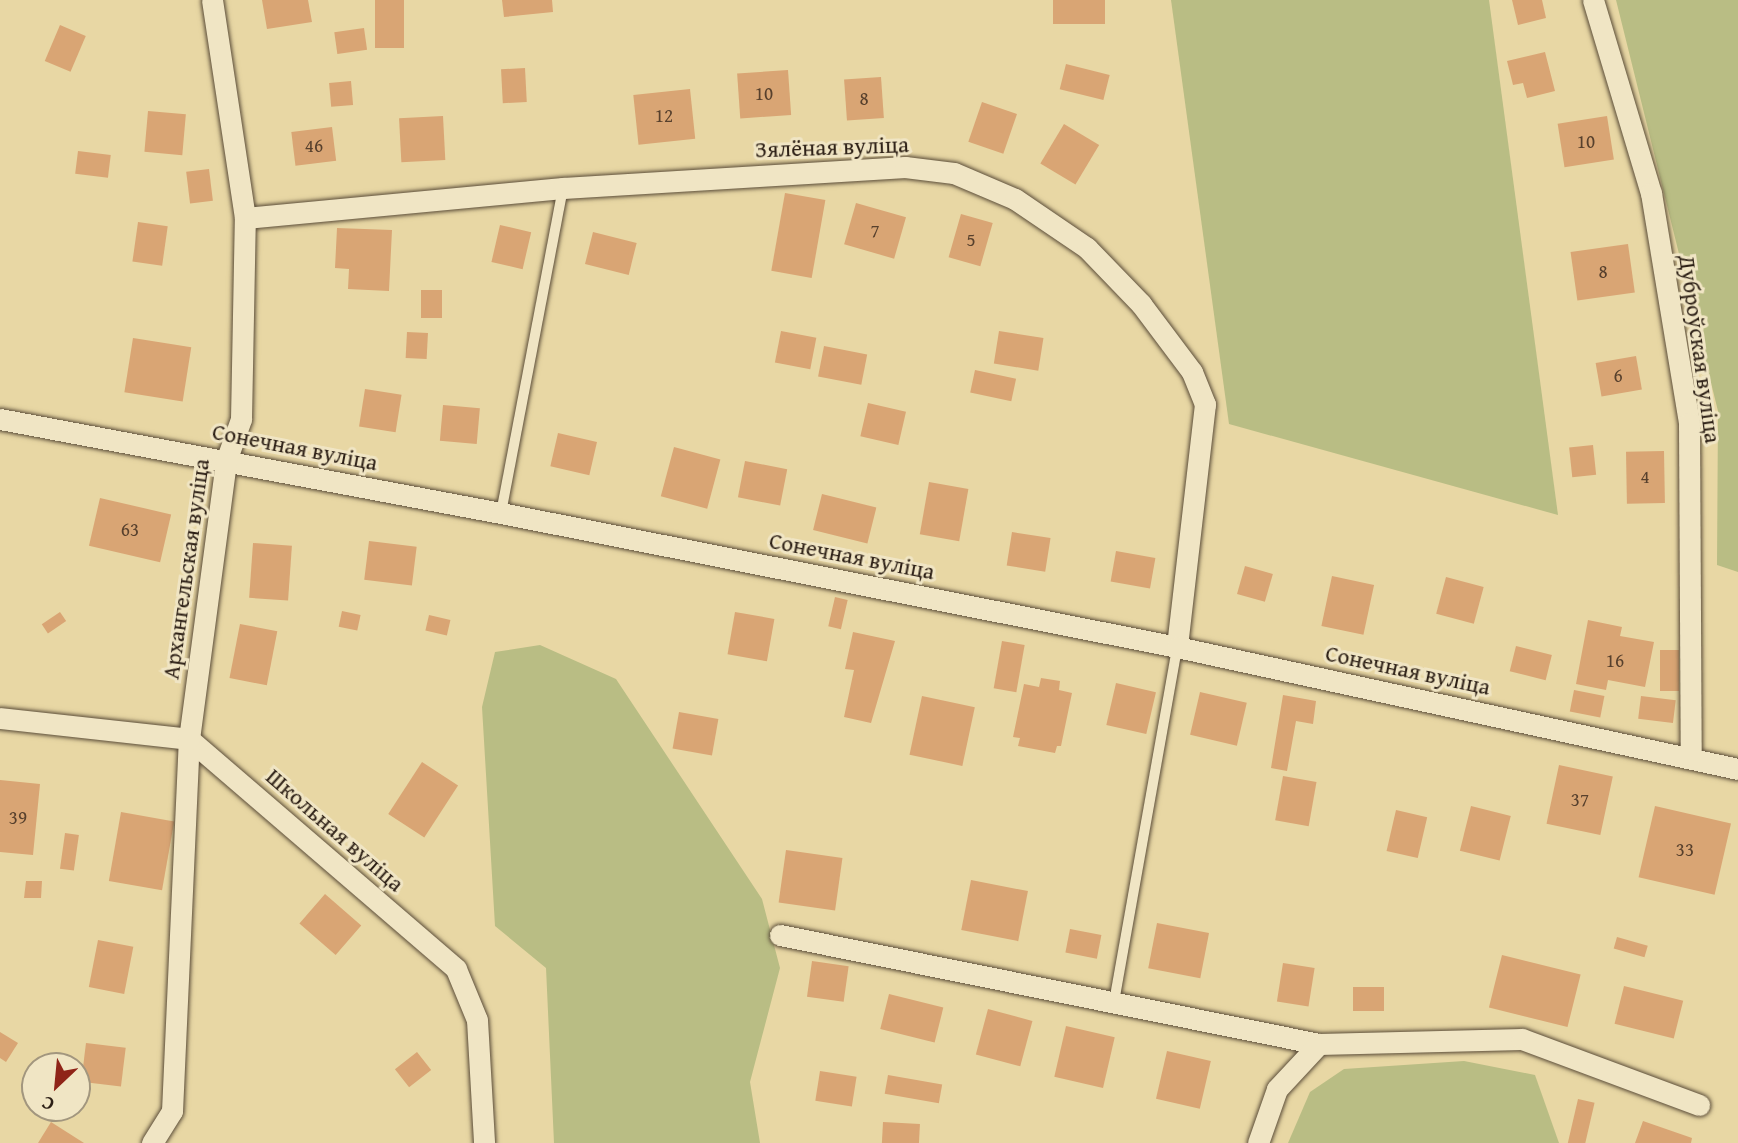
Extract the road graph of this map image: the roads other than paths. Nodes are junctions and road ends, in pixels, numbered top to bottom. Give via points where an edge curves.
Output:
1 (212, 0) edge
2 (1593, 0) edge
3 (563, 188) junction
4 (245, 218) junction
5 (0, 419) edge
6 (226, 461) junction
7 (501, 513) junction
8 (1177, 647) junction
9 (0, 718) edge
10 (188, 739) junction
11 (1691, 756) junction
12 (1733, 768) edge
13 (780, 935) dead end
14 (1114, 1002) junction
15 (1319, 1044) junction
16 (1699, 1105) dead end
17 (152, 1143) edge
18 (485, 1143) edge
19 (1258, 1143) edge

1 - 4 street, Архангельская вуліца
2 - 11 street, Дуброўская вуліца via 1651,193 1689,423
3 - 4 street, Зялёная вуліца
3 - 7 lane
3 - 8 street, Зялёная вуліца via 905,167 954,173 1015,198 1087,248 1141,304 1192,372 1205,404
4 - 6 street, Архангельская вуліца via 241,419
5 - 6 street, Сонечная вуліца
6 - 7 street, Сонечная вуліца
6 - 10 street, Архангельская вуліца
7 - 8 street, Сонечная вуліца
8 - 11 street, Сонечная вуліца
8 - 14 lane
9 - 10 street
10 - 17 street, Архангельская вуліца via 172,1111
10 - 18 street, Школьная вуліца via 456,969 477,1020
11 - 12 street, Сонечная вуліца
13 - 14 street
14 - 15 street
15 - 16 street via 1522,1039
15 - 19 street via 1277,1089

